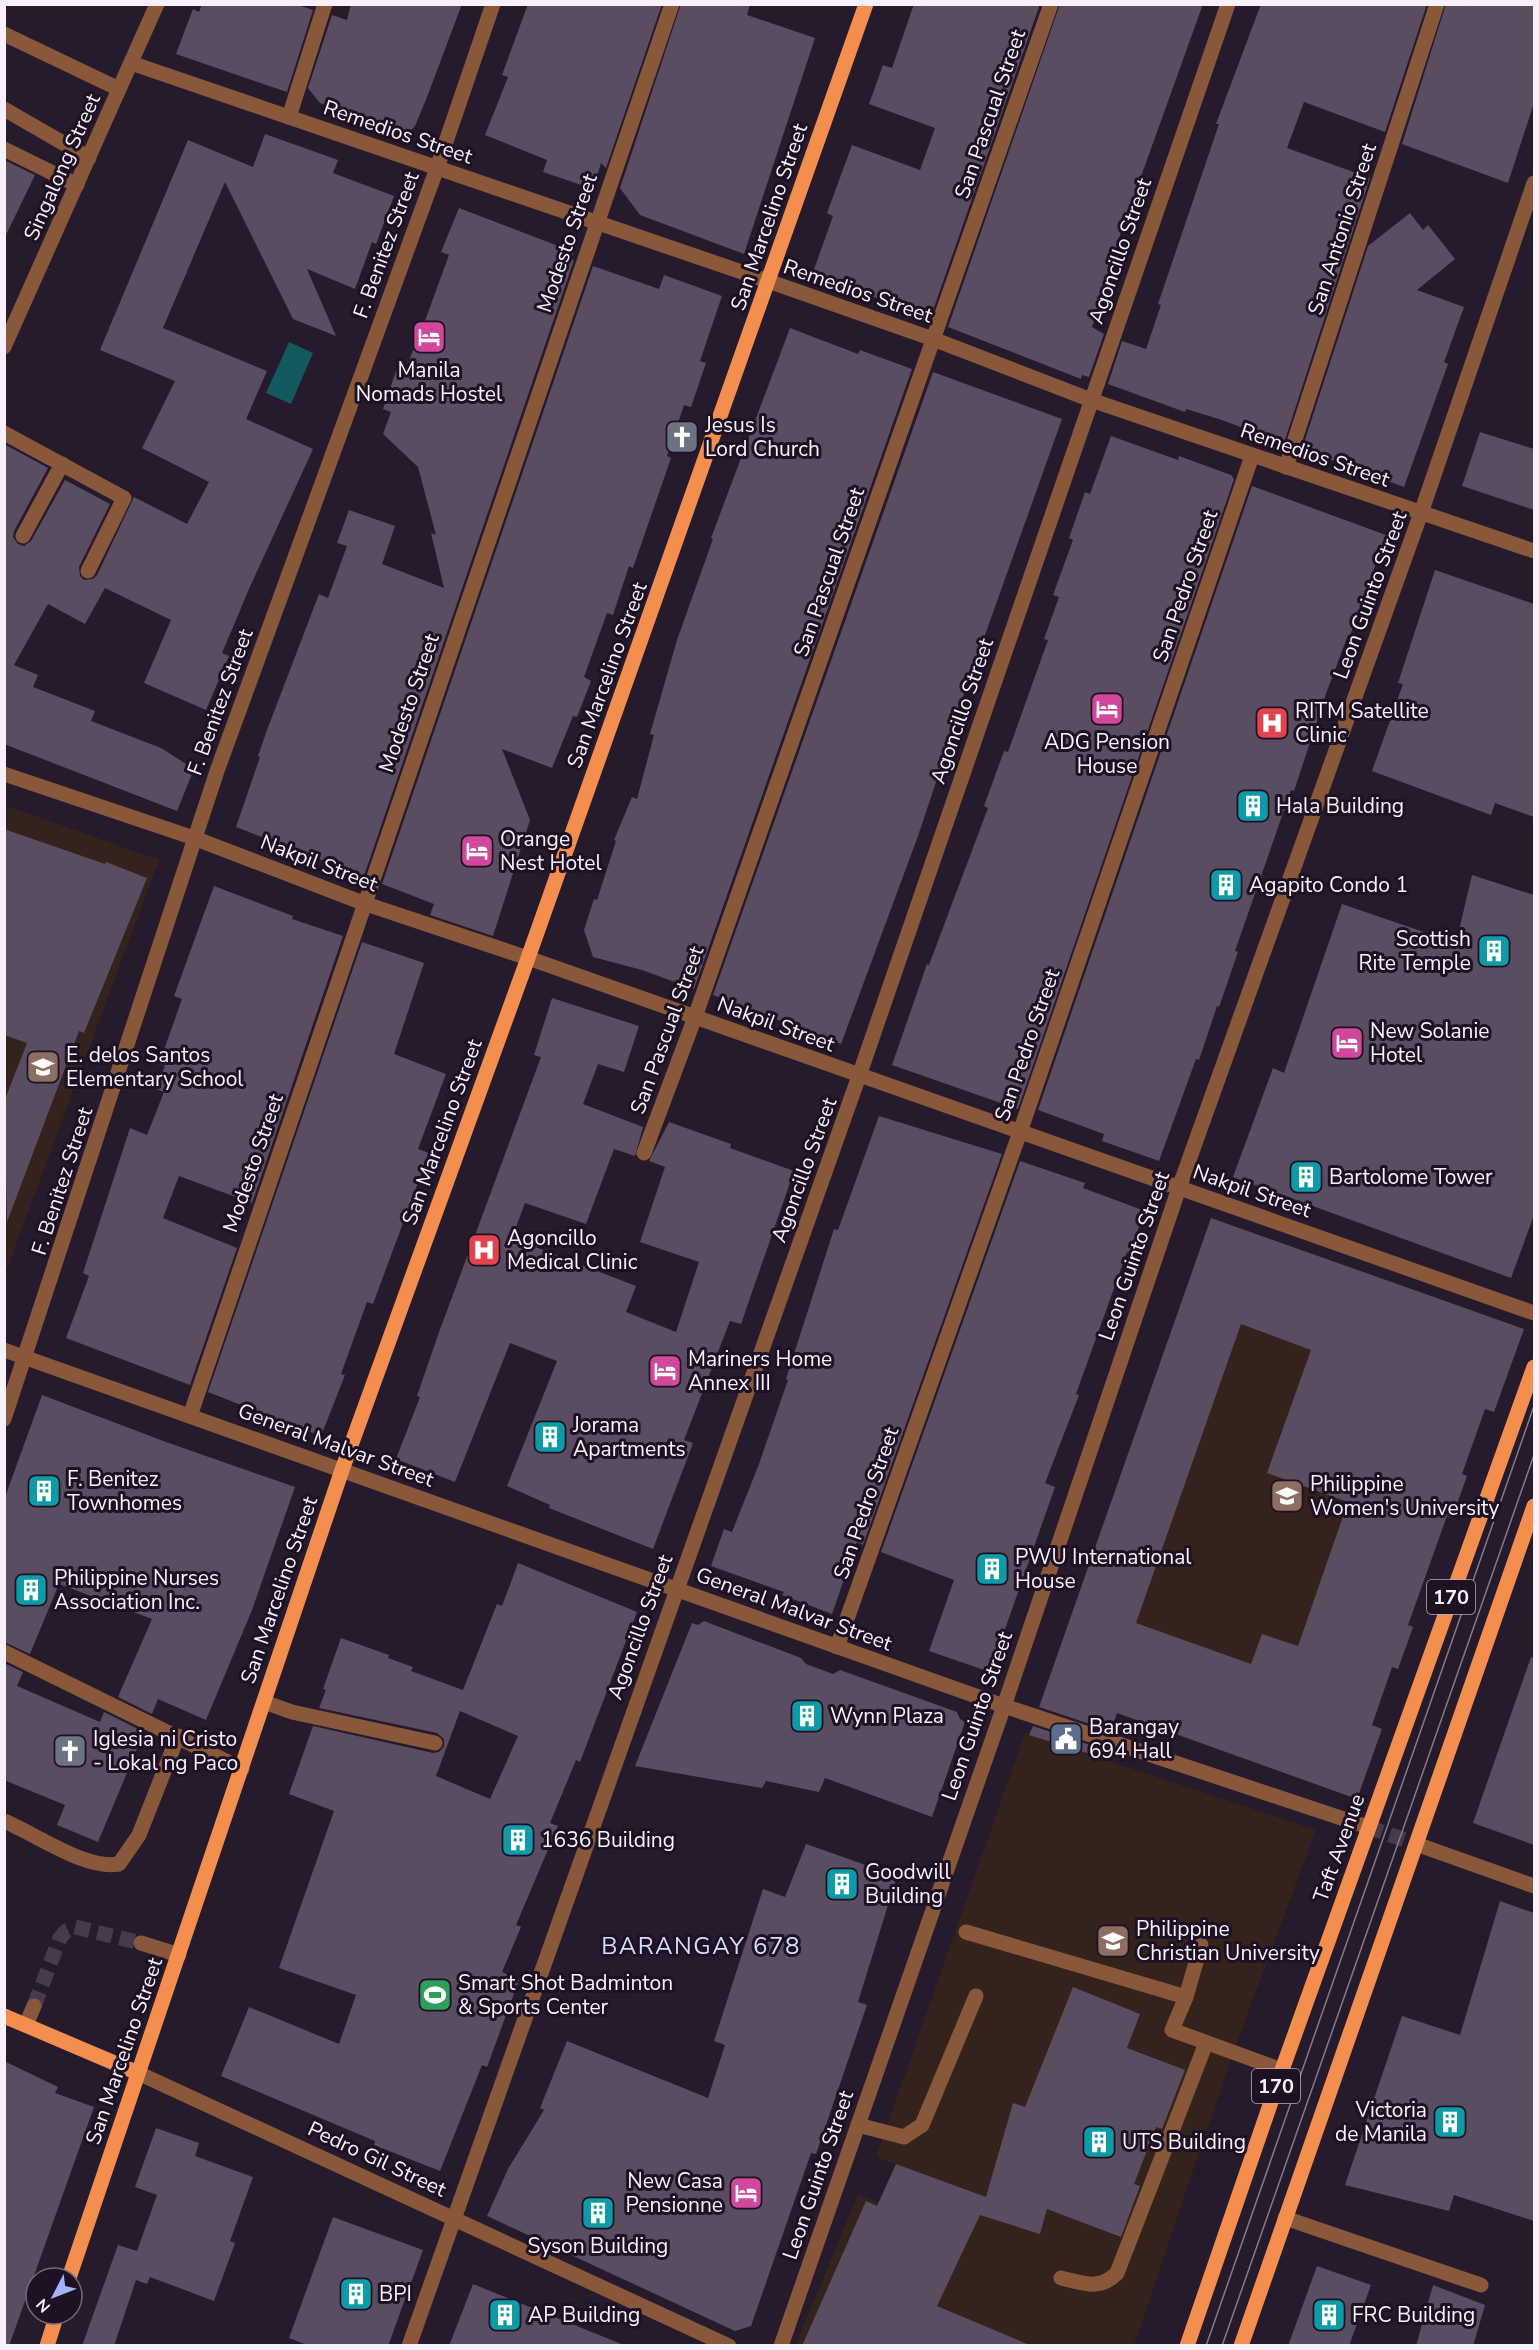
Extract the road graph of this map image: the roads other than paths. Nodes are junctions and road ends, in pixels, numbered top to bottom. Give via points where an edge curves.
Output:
1 (157, 4) edge
2 (326, 4) edge
3 (493, 4) edge
4 (672, 4) edge
5 (866, 4) edge
6 (1051, 4) edge
7 (1228, 4) edge
8 (1437, 4) edge
9 (4, 34) edge
10 (131, 63) junction
11 (119, 89) junction
12 (4, 109) edge
13 (289, 117) junction
14 (4, 149) edge
15 (89, 158) junction
16 (436, 168) junction
17 (1534, 183) edge
18 (77, 185) junction
19 (596, 222) junction
20 (768, 281) junction
21 (933, 339) junction
22 (4, 348) edge
23 (1091, 399) junction
24 (4, 433) edge
25 (1252, 456) junction
26 (62, 464) junction
27 (1286, 468) junction
28 (1421, 513) junction
29 (23, 536) dead end
30 (1534, 552) edge
31 (88, 571) dead end
32 (4, 774) edge
33 (194, 838) junction
34 (363, 903) junction
35 (528, 958) junction
36 (695, 1017) junction
37 (860, 1076) junction
38 (1020, 1132) junction
39 (644, 1154) dead end
40 (1179, 1188) junction
41 (1534, 1313) edge
42 (4, 1350) edge
43 (27, 1358) junction
44 (1534, 1367) edge
45 (190, 1416) junction
46 (4, 1419) edge
47 (342, 1470) junction
48 (1534, 1506) edge
49 (676, 1589) junction
50 (837, 1647) junction
51 (4, 1652) edge
52 (264, 1702) junction
53 (1004, 1706) junction
54 (178, 1736) junction
55 (435, 1743) dead end
56 (242, 1769) junction
57 (4, 1821) edge
58 (1368, 1827) junction
59 (1416, 1844) junction
60 (1534, 1886) edge
61 (966, 1932) dead end
62 (141, 1943) tunnel mouth
63 (1202, 1945) dead end
64 (179, 1955) junction
65 (976, 1996) dead end
66 (1186, 1997) junction
67 (34, 2006) tunnel mouth
68 (4, 2016) edge
69 (26, 2025) junction
70 (1206, 2043) junction
71 (1282, 2070) junction
72 (138, 2073) junction
73 (858, 2125) junction
74 (453, 2217) junction
75 (1286, 2218) junction
76 (73, 2266) edge
77 (1061, 2278) dead end
78 (1481, 2285) dead end
79 (53, 2326) edge
80 (46, 2346) edge
81 (409, 2346) edge
82 (729, 2346) edge
83 (781, 2346) edge
84 (1187, 2346) edge
85 (1241, 2346) edge

1 - 10 street, Singalong Street
2 - 13 street
3 - 16 street, F. Benitez Street
4 - 19 street, Modesto Street
5 - 20 main road, San Marcelino Street
6 - 21 street, San Pascual Street
7 - 23 street, Agoncillo Street
8 - 27 street, San Antonio Street
9 - 11 street
10 - 11 street, Singalong Street
10 - 13 street, Remedios Street
11 - 15 street, Singalong Street
12 - 15 street
13 - 16 street, Remedios Street
14 - 18 street
15 - 18 street, Singalong Street
16 - 19 street, Remedios Street
16 - 33 street, F. Benitez Street
17 - 28 street, Leon Guinto Street
18 - 22 street, Singalong Street
19 - 20 street, Remedios Street
19 - 34 street, Modesto Street
20 - 21 street, Remedios Street
20 - 35 main road, San Marcelino Street
21 - 23 street, Remedios Street
21 - 36 street, San Pascual Street
23 - 25 street, Remedios Street
23 - 37 street, Agoncillo Street
24 - 26 street
25 - 27 street, Remedios Street
25 - 38 street, San Pedro Street
26 - 29 street
26 - 31 street via 124,498
27 - 28 street, Remedios Street
28 - 30 street, Remedios Street
28 - 40 street, Leon Guinto Street
32 - 33 street, Nakpil Street
33 - 34 street, Nakpil Street
33 - 43 street, F. Benitez Street
34 - 35 street, Nakpil Street
34 - 45 street, Modesto Street
35 - 36 street, Nakpil Street
35 - 47 main road, San Marcelino Street
36 - 37 street, Nakpil Street
36 - 39 street, San Pascual Street
37 - 38 street, Nakpil Street
37 - 49 street, Agoncillo Street
38 - 40 street, Nakpil Street
38 - 50 street, San Pedro Street
40 - 41 street, Nakpil Street
40 - 53 street, Leon Guinto Street
42 - 43 street, General Malvar Street
43 - 45 street, General Malvar Street
43 - 46 street, F. Benitez Street
44 - 58 main road, Taft Avenue / 170
45 - 47 street, General Malvar Street
47 - 49 street, General Malvar Street
47 - 52 main road, San Marcelino Street
48 - 59 main road, 170
49 - 50 street, General Malvar Street
49 - 74 street, Agoncillo Street
50 - 53 street, General Malvar Street
51 - 54 street
52 - 55 street via 292,1712
52 - 56 main road, San Marcelino Street
53 - 58 street, General Malvar Street
53 - 73 street, Leon Guinto Street
54 - 56 street
54 - 57 street via 139,1835 119,1864 108,1866 84,1858
56 - 64 main road, San Marcelino Street
58 - 71 main road, Taft Avenue / 170
59 - 60 street
59 - 75 main road, 170
61 - 66 street
62 - 64 street
63 - 66 street
64 - 72 main road, San Marcelino Street
65 - 73 street via 922,2125 904,2137
66 - 70 street via 1172,2030
67 - 69 street
68 - 69 main road, Pedro Gil Street
69 - 72 main road, Pedro Gil Street
70 - 71 street
70 - 77 street via 1117,2273 1098,2286
71 - 84 main road, Taft Avenue / 170
72 - 74 street, Pedro Gil Street
72 - 76 main road, San Marcelino Street
73 - 83 street, Leon Guinto Street
74 - 81 street, Agoncillo Street
74 - 82 street, Pedro Gil Street
75 - 78 street
75 - 85 main road, 170
79 - 80 main road

